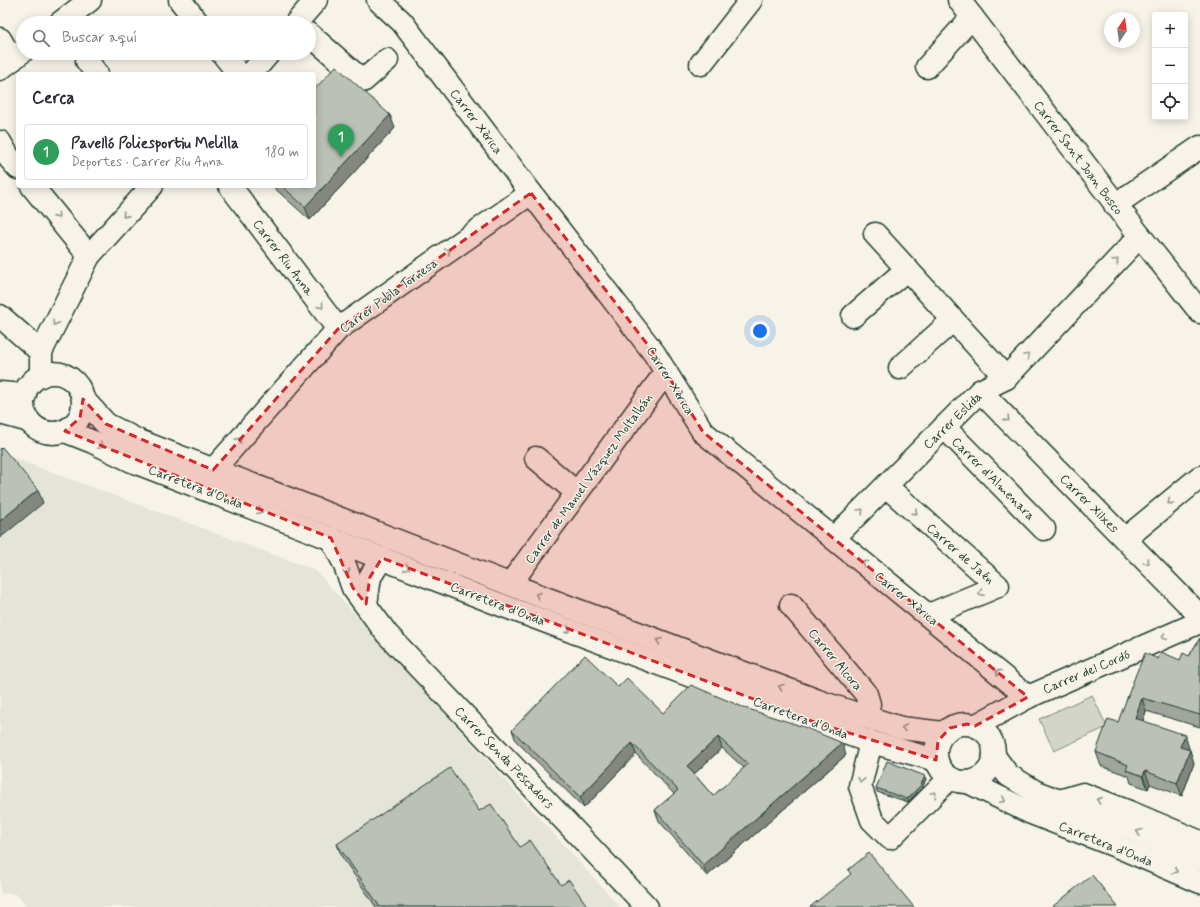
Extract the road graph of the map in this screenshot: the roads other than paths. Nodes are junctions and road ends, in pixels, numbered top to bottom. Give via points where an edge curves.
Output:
1 (90, 0) edge
2 (180, 0) edge
3 (316, 0) edge
4 (378, 0) edge
5 (751, 0) edge
6 (959, 0) edge
7 (69, 16) edge
8 (193, 16) edge
9 (306, 16) edge
10 (972, 17) junction
11 (0, 39) edge
12 (316, 41) edge
13 (12, 60) edge
14 (228, 60) edge
15 (263, 60) edge
16 (387, 60) dead end
17 (701, 64) dead end
18 (927, 67) dead end
19 (237, 72) edge
20 (253, 72) edge
21 (0, 142) edge
22 (1200, 147) edge
23 (16, 166) edge
24 (34, 188) edge
25 (150, 188) edge
26 (232, 188) edge
27 (531, 193) junction
28 (1115, 205) junction
29 (875, 234) dead end
30 (1140, 236) junction
31 (89, 256) junction
32 (907, 268) junction
33 (1200, 312) edge
34 (0, 316) edge
35 (853, 316) dead end
36 (953, 320) junction
37 (338, 329) junction
38 (41, 352) junction
39 (900, 368) dead end
40 (666, 372) junction
41 (41, 376) junction
42 (1006, 378) junction
43 (980, 391) junction
44 (0, 392) edge
45 (24, 394) junction
46 (83, 399) junction
47 (0, 413) edge
48 (29, 421) junction
49 (944, 427) junction
50 (65, 431) junction
51 (536, 458) dead end
52 (213, 470) junction
53 (1200, 477) edge
54 (886, 486) junction
55 (577, 493) junction
56 (1044, 529) dead end
57 (330, 538) junction
58 (834, 538) junction
59 (1125, 539) junction
60 (382, 558) junction
61 (510, 584) junction
62 (366, 604) junction
63 (791, 605) dead end
64 (929, 616) junction
65 (1200, 616) edge
66 (1200, 622) edge
67 (1028, 697) junction
68 (866, 718) junction
69 (975, 726) junction
70 (943, 733) junction
71 (871, 742) junction
72 (994, 756) junction
73 (936, 760) junction
74 (959, 780) junction
75 (1059, 801) junction
76 (1200, 842) edge
77 (1200, 859) edge
78 (1200, 882) edge
79 (647, 907) edge

1 - 7 street
2 - 8 street
3 - 9 street
4 - 27 street, Carrer Xèrica via 402,22
5 - 17 street
6 - 10 street, Carrer Sant Joan Bosco
10 - 18 street
10 - 28 street, Carrer Sant Joan Bosco
11 - 13 street
12 - 16 street via 363,81
14 - 19 street
15 - 20 street
21 - 23 street
22 - 28 street
24 -> 31 street
25 -> 31 street
26 -> 37 street, Carrer Riu Anna
37 -> 27 street, Carrer Pobla Tornesa
27 - 40 street, Carrer Xèrica
28 - 30 street, Carrer Sant Joan Bosco
29 - 32 street
30 - 33 street, Carrer Sant Joan Bosco
42 -> 30 street, Carrer Eslida
31 -> 38 street
32 - 35 street
32 - 36 street
34 - 38 street
36 - 39 street
36 - 42 street
52 -> 37 street, Carrer Pobla Tornesa
38 - 41 street
40 - 55 street, Carrer de Manuel Vázquez Moltalbán
40 - 58 street, Carrer Xèrica via 703,432
41 - 45 street
41 - 46 street via 59,374 68,377 80,390
42 - 43 street, Carrer Eslida
43 - 49 street, Carrer Eslida
43 -> 59 street, Carrer Xilxes
44 - 45 street
45 - 48 street via 23,404
46 - 50 street via 80,418
46 - 52 street, Carretera d'Onda via 106,424 139,441
47 - 48 street
48 - 50 street via 43,432
49 - 54 street, Carrer Eslida
49 - 56 street, Carrer d'Almenara
50 -> 57 street, Carretera d'Onda via 132,461
51 - 55 street
52 - 61 street, Carretera d'Onda
53 -> 59 street
58 -> 54 street, Carrer Eslida
54 -> 64 street, Carrer de Jaén via 998,586
55 - 61 street, Carrer de Manuel Vázquez Moltalbán
57 - 60 street, Carretera d'Onda
57 -> 62 street, Carrer Senda Pescadors via 354,588
64 -> 58 street, Carrer Xèrica
59 -> 65 street, Carrer Xilxes
60 - 62 street via 370,577
60 -> 71 street, Carretera d'Onda
68 -> 61 street, Carretera d'Onda
62 - 79 street, Carrer Senda Pescadors via 387,634
63 - 68 street, Carrer Alcora via 866,694 869,704
67 -> 64 street, Carrer Xèrica
66 -> 67 street, Carrer del Cordó
67 - 69 street, Carrer del Cordó
70 -> 68 street, Carretera d'Onda via 901,728
69 - 70 street via 958,724
69 - 72 street via 984,730 990,737 994,746
70 - 73 street via 935,750
71 - 73 street, Carretera d'Onda
71 -> 74 street via 860,786 872,820 890,838
72 - 74 street via 992,765 978,780
72 - 75 street, Carretera d'Onda via 1008,775 1036,792
73 - 74 street via 944,774
74 -> 78 street, Carretera d'Onda via 1029,812
76 -> 75 street via 1083,794
77 -> 75 street, Carretera d'Onda

